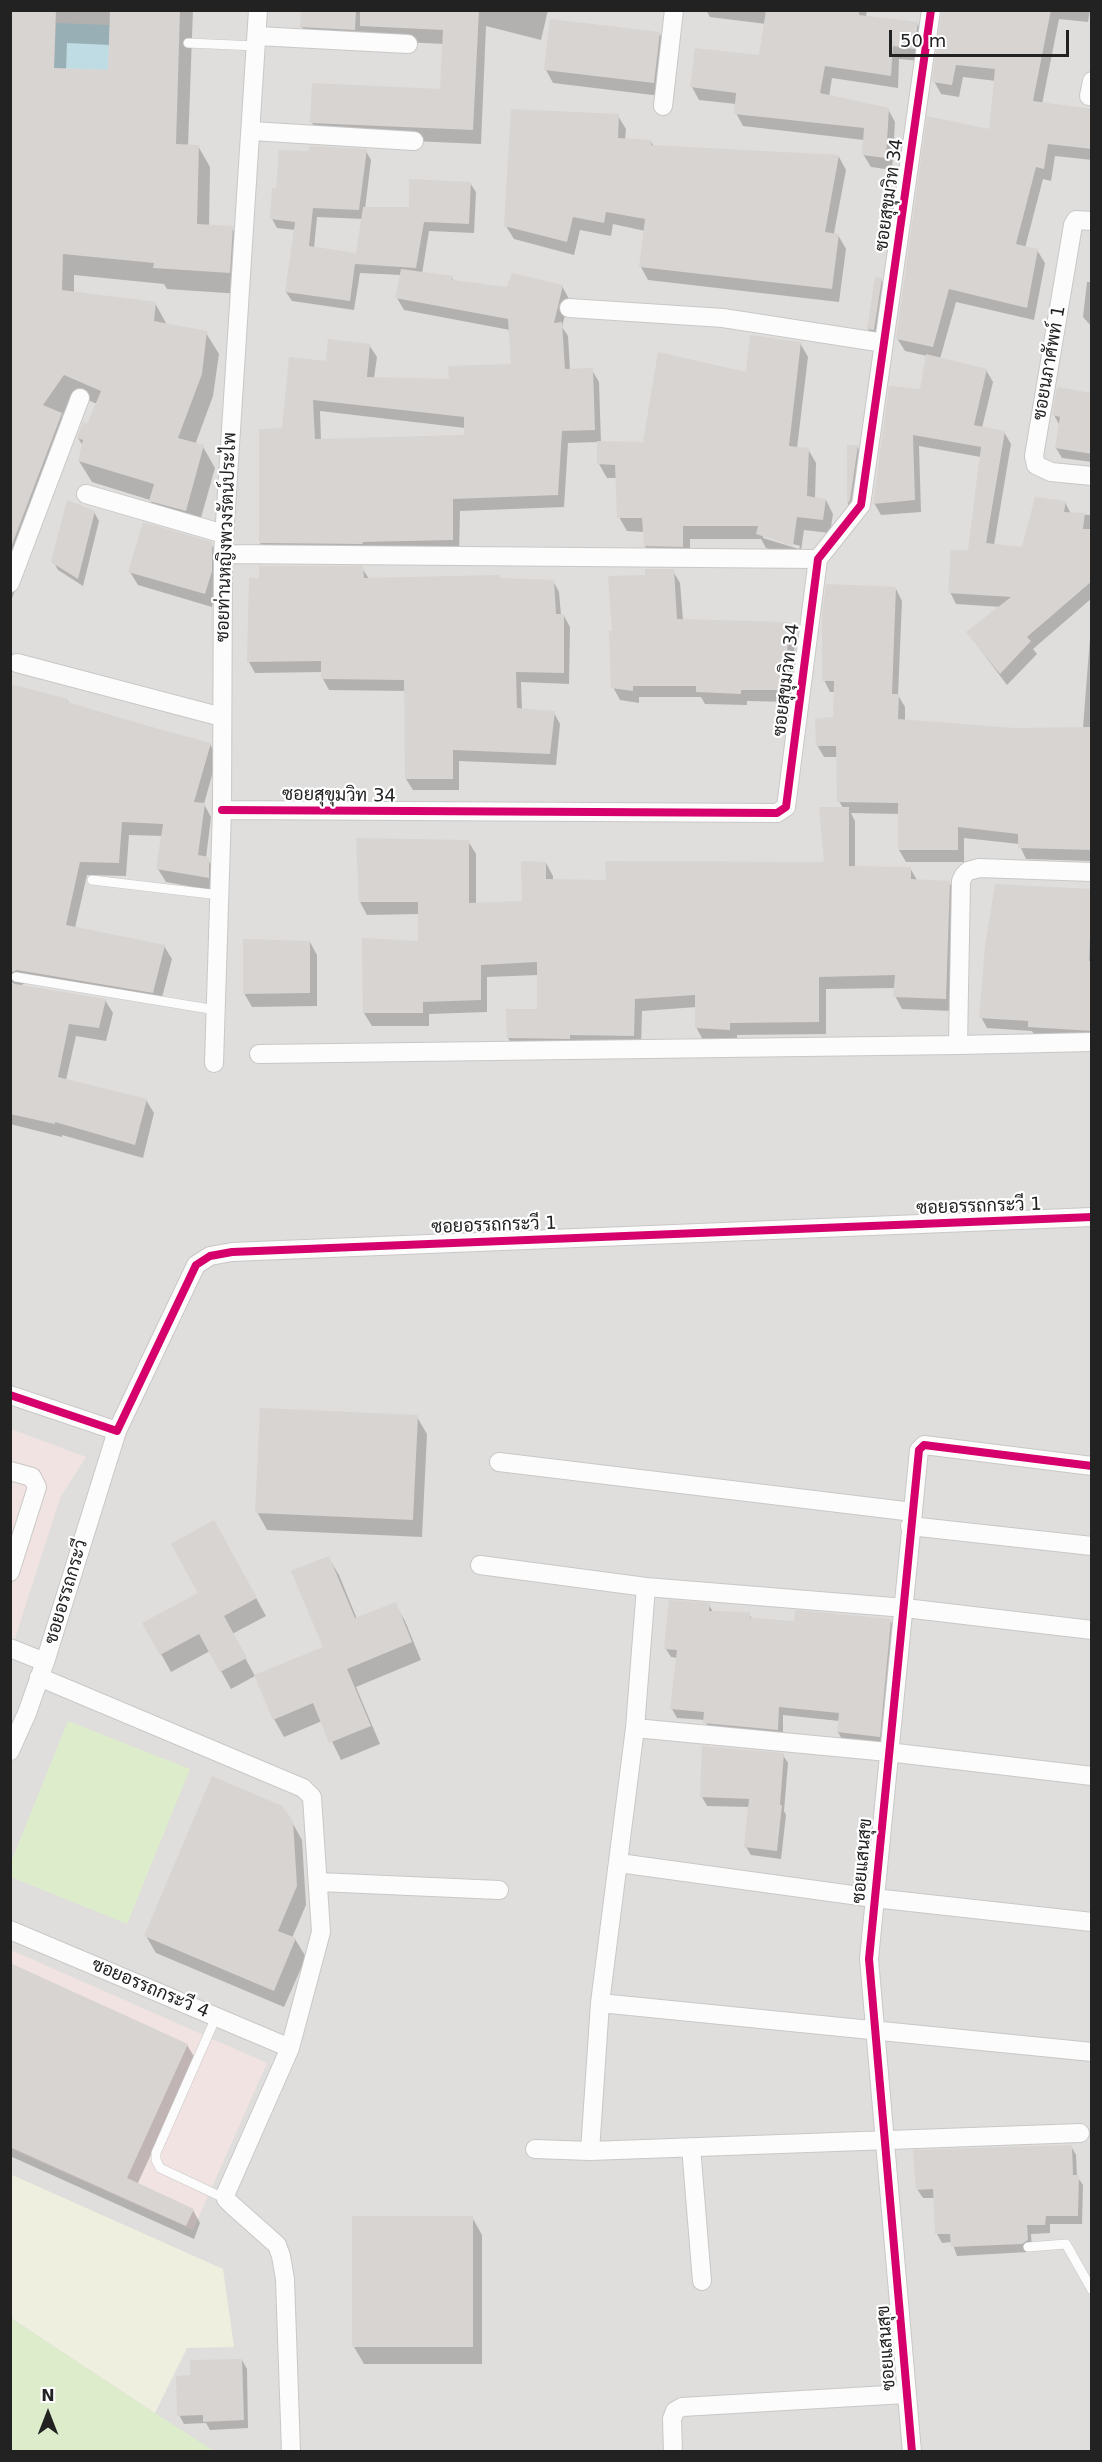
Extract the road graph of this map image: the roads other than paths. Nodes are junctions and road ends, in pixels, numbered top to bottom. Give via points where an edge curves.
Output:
1 (258, 10) edge
2 (674, 10) edge
3 (931, 10) edge
4 (257, 41) junction
5 (188, 43) dead end
6 (408, 44) dead end
7 (663, 106) dead end
8 (252, 131) junction
9 (414, 141) dead end
10 (1092, 221) edge
11 (569, 308) dead end
12 (884, 343) junction
13 (80, 398) dead end
14 (1092, 476) edge
15 (87, 494) dead end
16 (224, 534) junction
17 (223, 554) junction
18 (818, 559) junction
19 (10, 583) edge
20 (17, 663) dead end
21 (222, 717) junction
22 (222, 810) junction
23 (1092, 872) edge
24 (92, 880) dead end
25 (219, 895) junction
26 (16, 977) dead end
27 (216, 1010) junction
28 (1092, 1042) edge
29 (958, 1045) junction
30 (259, 1054) dead end
31 (214, 1064) dead end
32 (1092, 1217) edge
33 (10, 1395) edge
34 (117, 1431) junction
35 (499, 1462) dead end
36 (1092, 1466) edge
37 (10, 1471) edge
38 (912, 1519) junction
39 (1092, 1546) edge
40 (480, 1565) dead end
41 (10, 1572) edge
42 (646, 1587) junction
43 (905, 1608) junction
44 (1092, 1630) edge
45 (10, 1648) edge
46 (42, 1670) junction
47 (635, 1728) junction
48 (10, 1751) edge
49 (888, 1752) junction
50 (1092, 1776) edge
51 (619, 1863) junction
52 (319, 1882) junction
53 (499, 1890) dead end
54 (874, 1898) junction
55 (1092, 1922) edge
56 (10, 1930) edge
57 (600, 2003) junction
58 (216, 2017) junction
59 (876, 2030) junction
60 (290, 2048) junction
61 (1092, 2052) edge
62 (1080, 2133) dead end
63 (886, 2139) junction
64 (691, 2147) junction
65 (535, 2149) dead end
66 (590, 2151) junction
67 (226, 2199) junction
68 (1028, 2247) dead end
69 (702, 2281) dead end
70 (1092, 2290) edge
71 (905, 2394) junction
72 (291, 2451) edge
73 (673, 2451) edge
74 (912, 2451) edge

1 - 4 street, ซอยท่านหญิงพวงรัตน์ประไพ
2 - 7 street
3 - 12 street, ซอยสุขุมวิท 34
4 - 5 lane
4 - 6 street
4 - 8 street, ซอยท่านหญิงพวงรัตน์ประไพ
8 - 9 street
8 - 16 street, ซอยท่านหญิงพวงรัตน์ประไพ
10 - 14 street, ซอยนภาศัพท์ 1 via 1076,220 1073,225 1034,456 1036,465 1051,472
11 - 12 street via 723,318
12 - 18 street, ซอยสุขุมวิท 34 via 861,505
13 - 19 street
15 - 16 street
16 - 17 street, ซอยท่านหญิงพวงรัตน์ประไพ
17 - 18 street
17 - 21 street, ซอยท่านหญิงพวงรัตน์ประไพ
18 - 22 street, ซอยสุขุมวิท 34 via 788,796 782,811
20 - 21 street
21 - 22 street, ซอยท่านหญิงพวงรัตน์ประไพ
22 - 25 street, ซอยท่านหญิงพวงรัตน์ประไพ
23 - 29 street via 978,868 964,875
24 - 25 lane
25 - 27 street, ซอยท่านหญิงพวงรัตน์ประไพ
26 - 27 lane
27 - 31 street, ซอยท่านหญิงพวงรัตน์ประไพ
28 - 29 street
29 - 30 street
32 - 34 street, ซอยอรรถกระวี 1 via 232,1252 210,1256 196,1265
33 - 34 street
34 - 46 street, ซอยอรรถกระวี
35 - 38 street
36 - 38 street, ซอยแสนสุข via 924,1444 919,1450
37 - 41 street via 32,1477 37,1487
38 - 39 street
38 - 43 street, ซอยแสนสุข
40 - 42 street
42 - 43 street
42 - 47 street
43 - 44 street
43 - 49 street, ซอยแสนสุข
45 - 46 street
46 - 48 street, ซอยอรรถกระวี
46 - 52 street via 303,1788 312,1797
47 - 49 street
47 - 51 street
49 - 50 street
49 - 54 street, ซอยแสนสุข
51 - 54 street
51 - 57 street
52 - 53 street
52 - 60 street via 321,1932
54 - 55 street
54 - 59 street, ซอยแสนสุข via 869,1959
56 - 58 street, ซอยอรรถกระวี 4
57 - 59 street
57 - 66 street
58 - 60 street, ซอยอรรถกระวี 4
58 - 67 lane via 156,2152 156,2160 160,2168
59 - 61 street
59 - 63 street, ซอยแสนสุข
60 - 67 street
62 - 63 street
63 - 64 street
63 - 71 street, ซอยแสนสุข
64 - 66 street
64 - 69 street
65 - 66 street
67 - 72 street via 277,2245 280,2256 285,2279
68 - 70 lane via 1066,2244
71 - 73 street via 682,2408 675,2411 672,2419
71 - 74 street, ซอยแสนสุข

